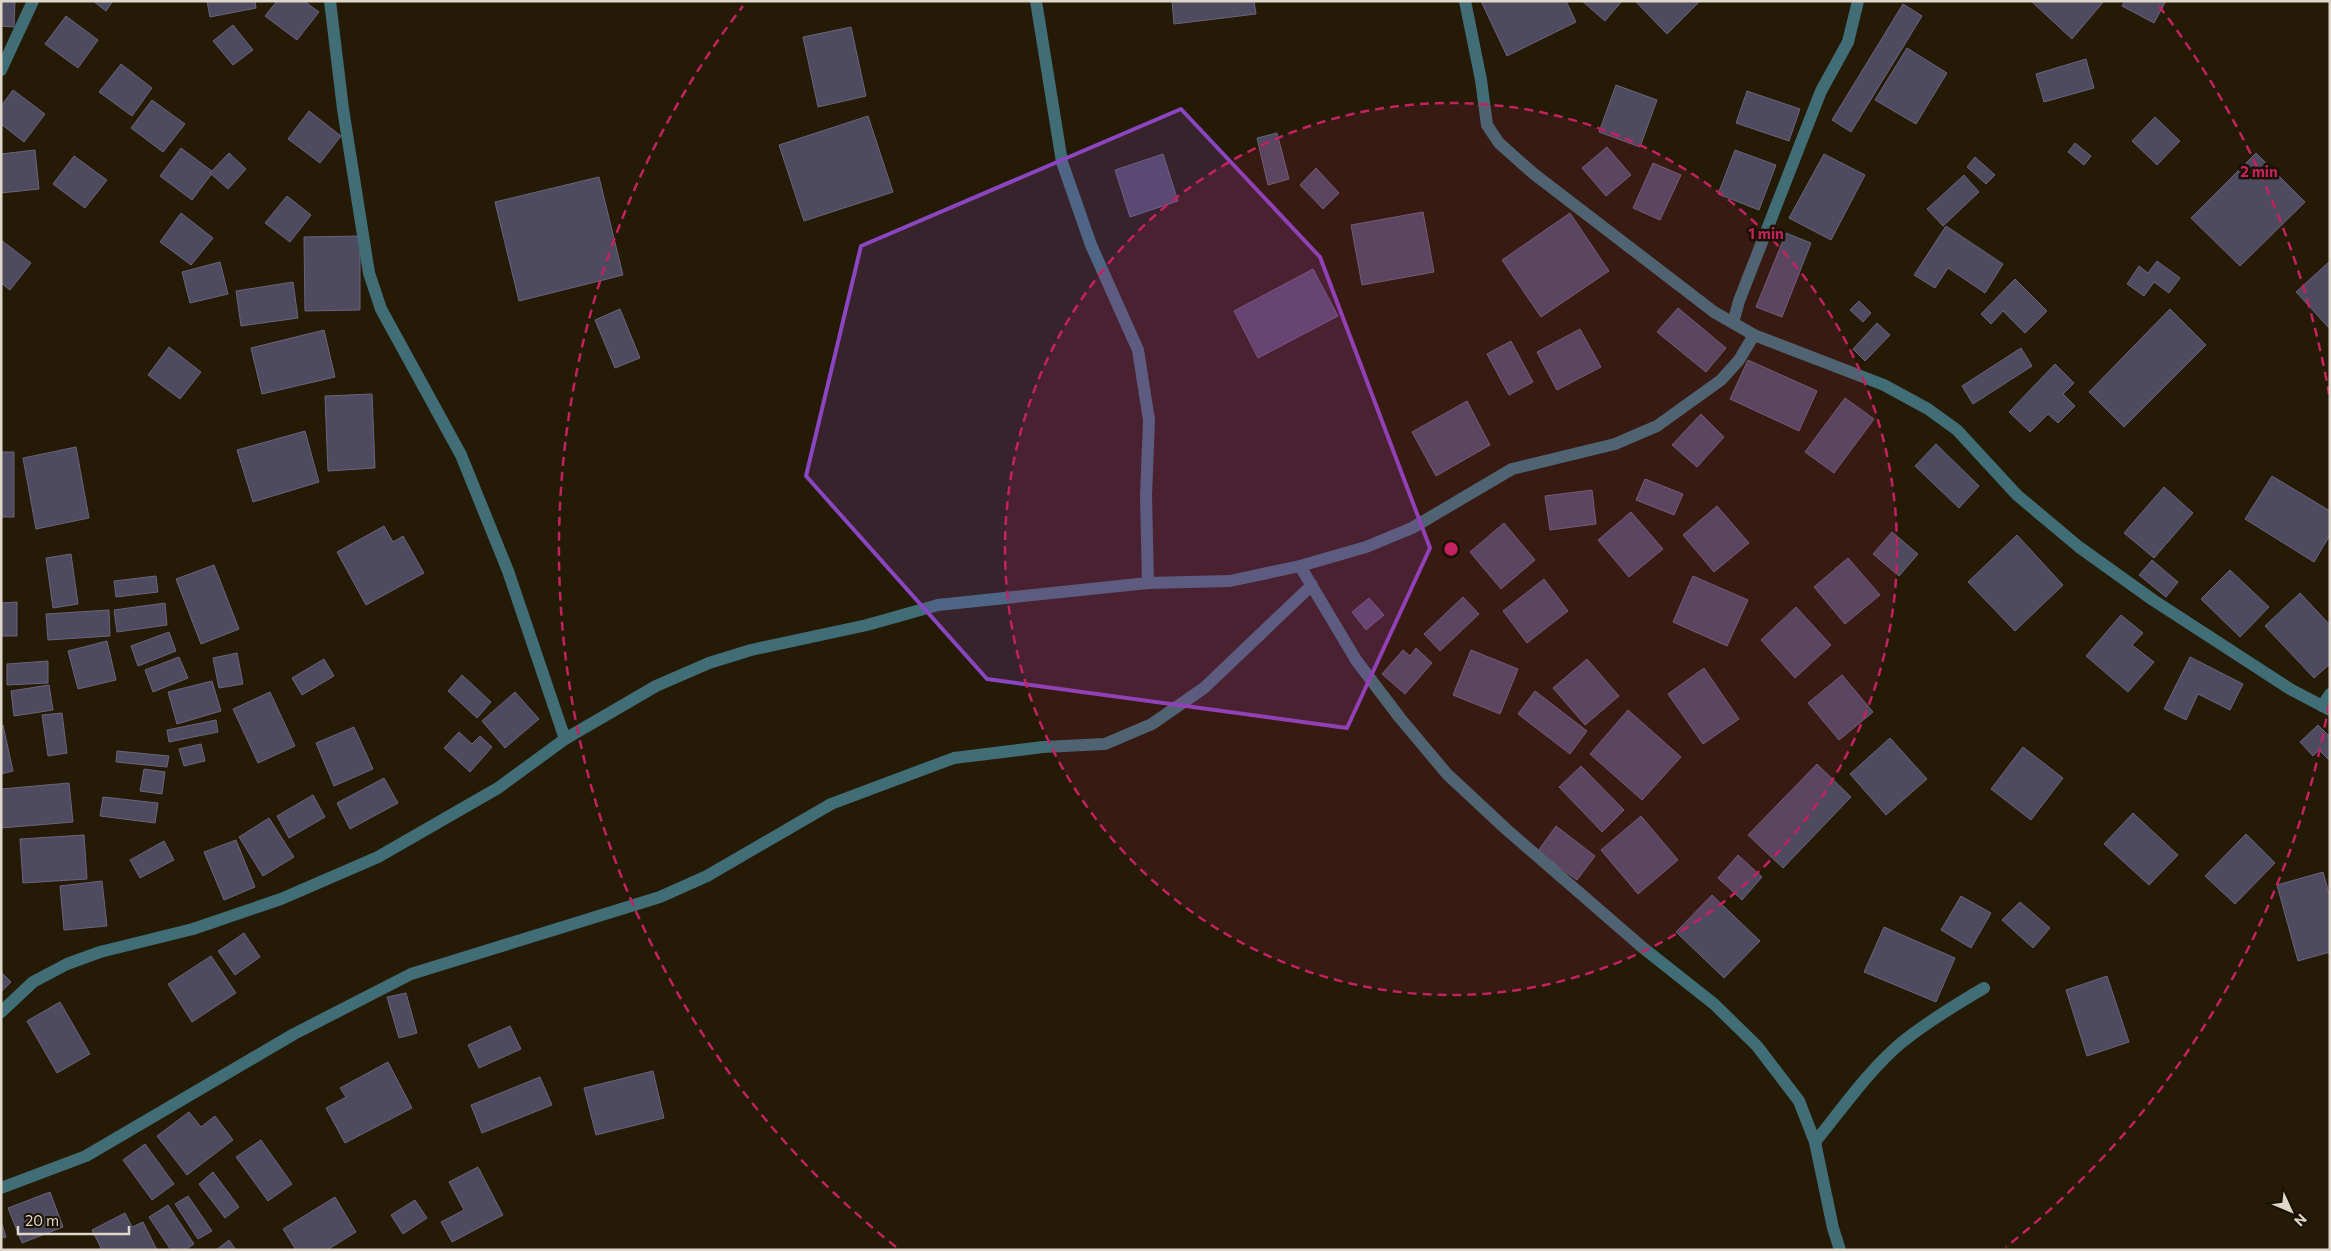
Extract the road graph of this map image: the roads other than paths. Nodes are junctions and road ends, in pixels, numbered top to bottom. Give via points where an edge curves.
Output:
1 (33, 1) edge
2 (330, 1) edge
3 (1036, 1) edge
4 (1465, 1) edge
5 (1858, 1) edge
6 (1, 70) edge
7 (1733, 323) junction
8 (1754, 335) junction
9 (1300, 566) junction
10 (1148, 583) junction
11 (1312, 585) junction
12 (2330, 694) edge
13 (2326, 708) edge
14 (565, 739) junction
15 (1984, 988) dead end
16 (1, 1012) edge
17 (1815, 1142) junction
18 (1, 1188) edge
19 (1840, 1250) edge

1 - 6 street
2 - 14 street via 368,273 381,309 461,455 508,571
3 - 10 street via 1062,162 1091,245 1138,350 1149,420 1146,496
4 - 7 street via 1487,125 1499,143 1534,174 1714,312
5 - 7 street via 1848,42 1821,91
7 - 8 street
8 - 9 street via 1739,360 1721,380 1657,426 1615,444 1512,469 1412,528 1366,547
8 - 13 street via 1884,385 1928,409 1957,430 2017,495 2079,547 2249,663
9 - 10 street via 1230,581
9 - 11 street
10 - 14 street via 938,605 868,625 751,650 709,663 656,686
11 - 17 street via 1356,660 1447,774 1556,873 1714,1004 1751,1040 1798,1101
11 - 18 street via 1204,688 1152,724 1105,744 954,758 830,804 707,876 660,898 411,974 294,1034 86,1156
12 - 13 street
14 - 16 street via 498,788 378,857 281,899 193,929 100,952 67,964 33,982
15 - 17 street via 1928,1022 1899,1045
17 - 19 street

